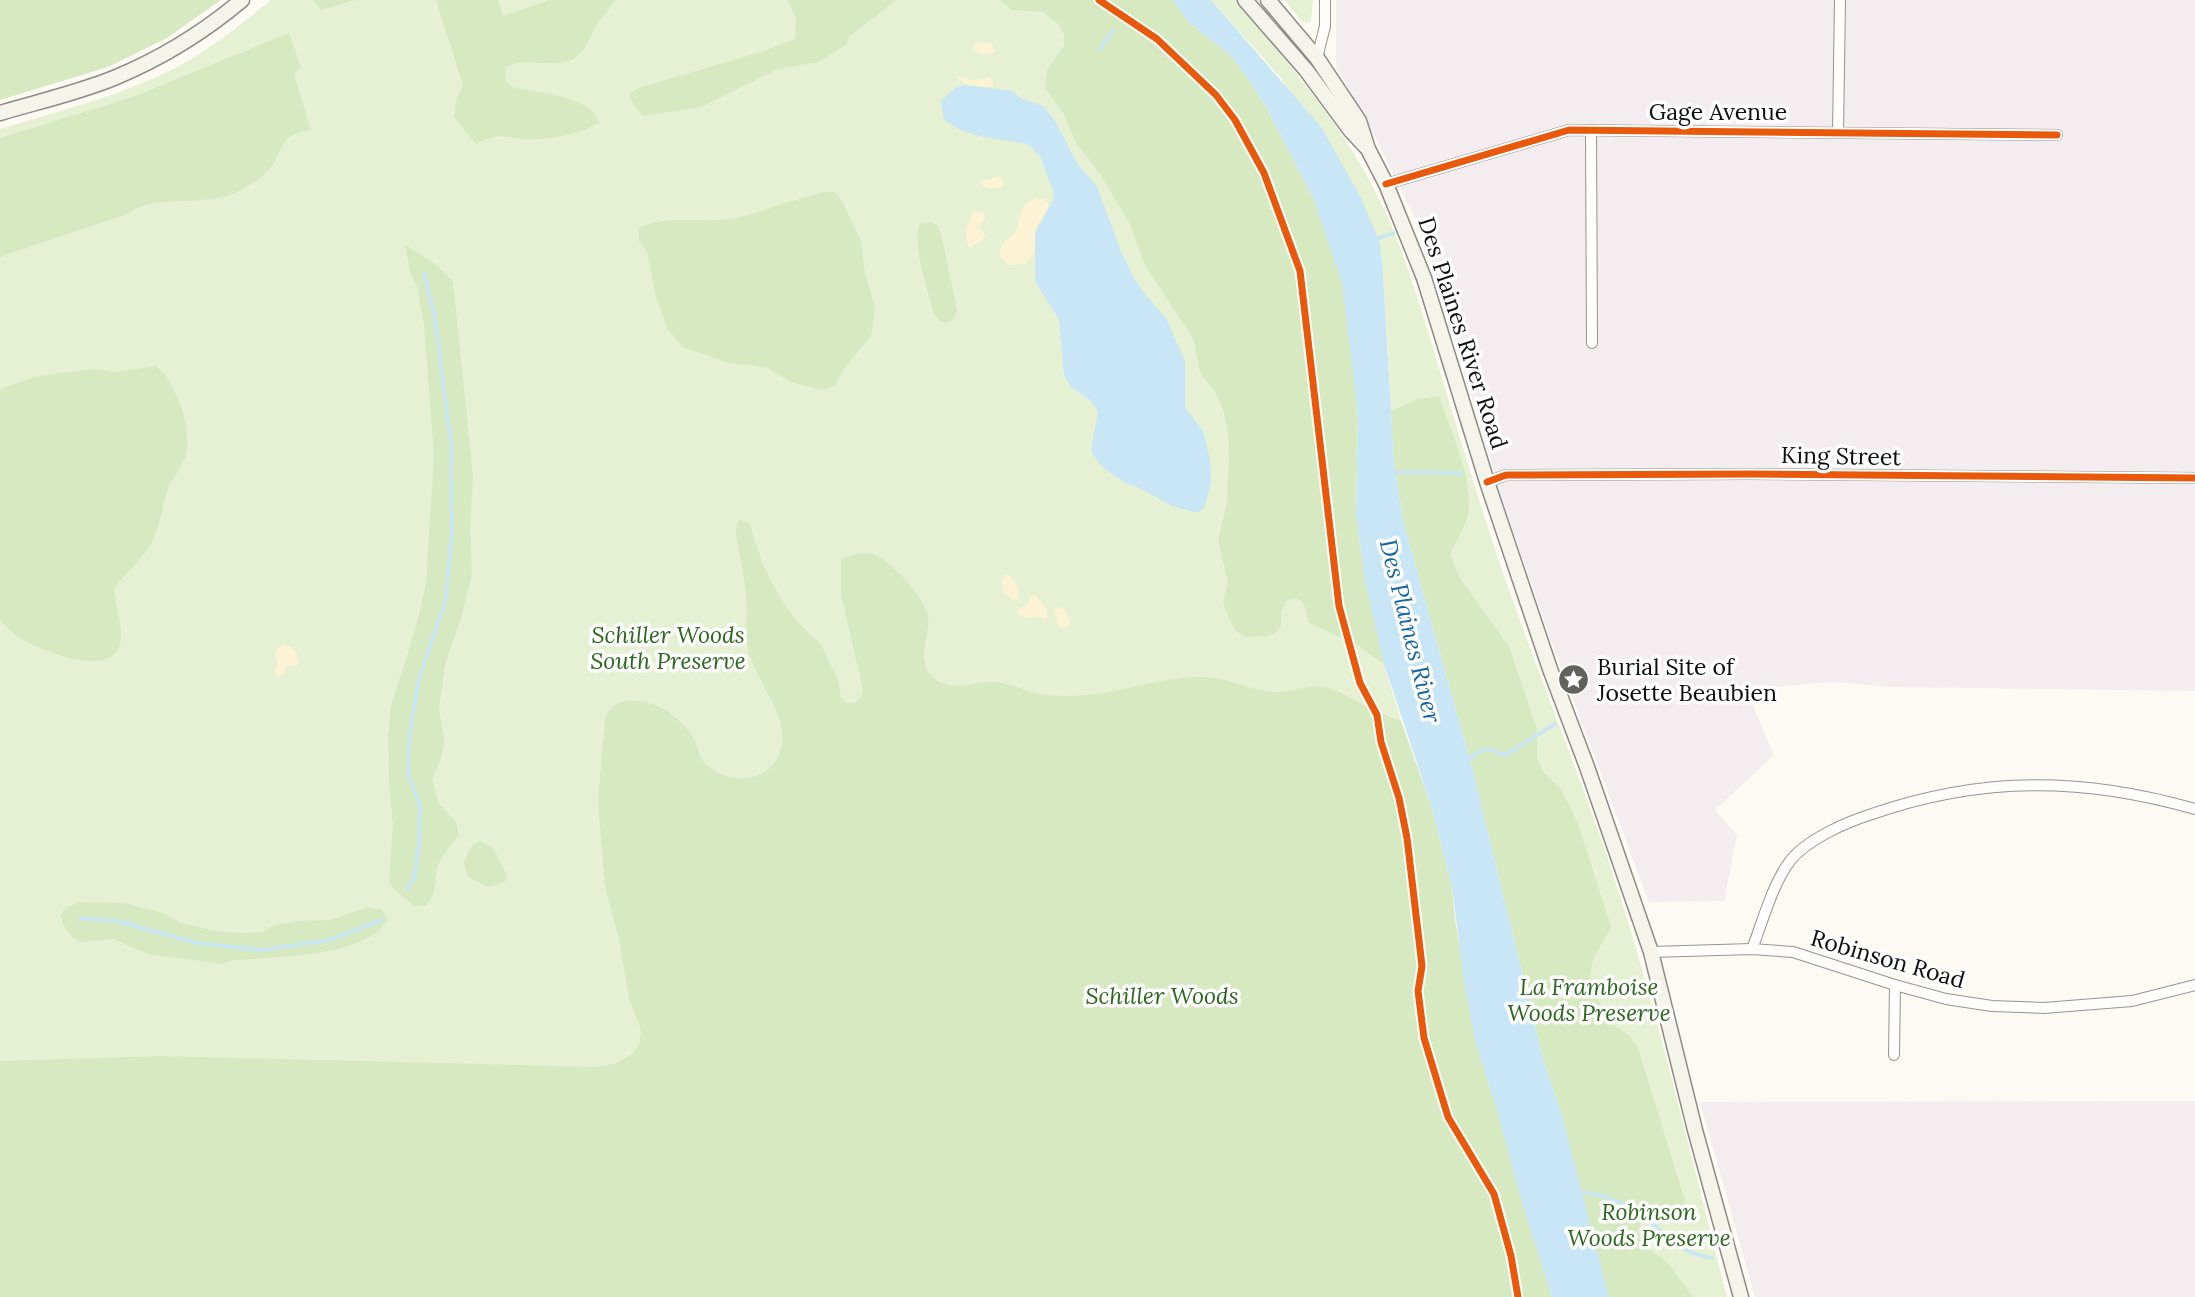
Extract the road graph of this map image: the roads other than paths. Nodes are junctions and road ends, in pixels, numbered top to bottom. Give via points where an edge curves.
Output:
1 (243, 0) edge
2 (1245, 0) edge
3 (1268, 0) edge
4 (1325, 0) edge
5 (1840, 0) edge
6 (1317, 58) junction
7 (0, 113) edge
8 (1591, 130) junction
9 (1838, 132) junction
10 (2057, 135) dead end
11 (1368, 149) junction
12 (1386, 184) junction
13 (1592, 343) dead end
14 (2195, 478) edge
15 (1488, 482) junction
16 (2195, 809) edge
17 (1752, 948) junction
18 (1651, 952) junction
19 (1895, 985) junction
20 (2195, 985) edge
21 (1894, 1055) dead end
22 (1741, 1297) edge

1 - 7 main road via 188,40 139,67
2 - 11 main road, Des Plaines River Road
3 - 6 main road, Des Plaines River Road
4 - 6 street via 1325,26
5 - 9 street
6 - 11 main road, Des Plaines River Road via 1359,121
8 - 9 street, Gage Avenue
8 - 12 street, Gage Avenue via 1557,132
8 - 13 street
9 - 10 street, Gage Avenue
11 - 12 main road, Des Plaines River Road
12 - 15 main road, Des Plaines River Road via 1424,278
14 - 15 street, King Street via 1506,475
15 - 18 main road, Des Plaines River Road
16 - 17 street via 2149,796 2030,783 1902,803 1847,822 1791,860
17 - 18 street, Robinson Road
17 - 19 street, Robinson Road via 1793,952
18 - 22 main road, Des Plaines River Road
19 - 20 street, Robinson Road via 1946,999 2044,1009 2132,1001
19 - 21 street

